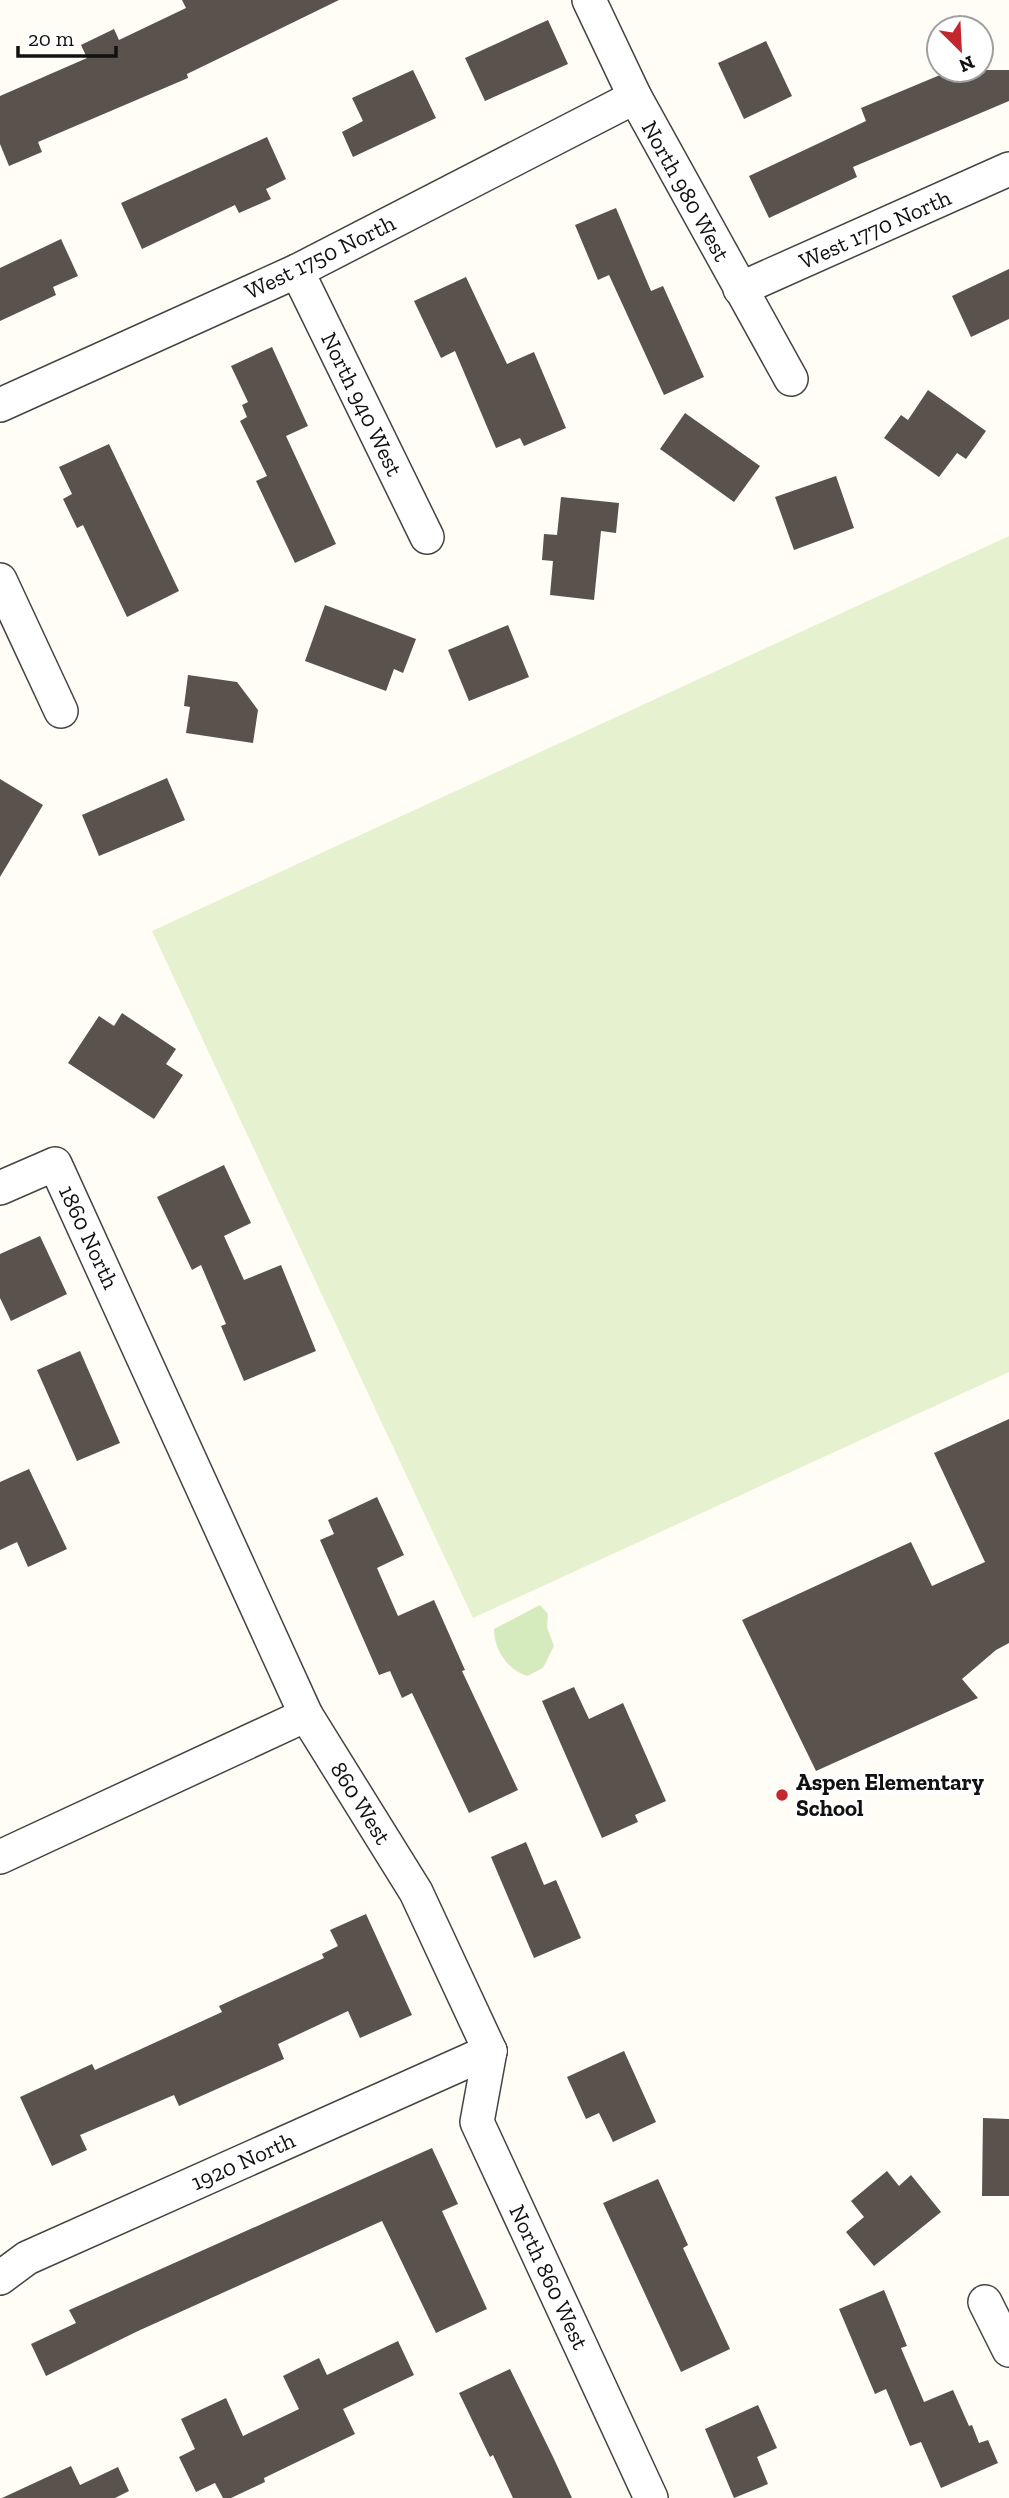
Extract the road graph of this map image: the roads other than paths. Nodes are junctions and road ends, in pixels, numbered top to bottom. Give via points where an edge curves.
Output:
1 (589, 0) edge
2 (635, 97) junction
3 (1009, 169) edge
4 (297, 271) junction
5 (740, 289) junction
6 (790, 379) dead end
7 (0, 404) edge
8 (427, 537) dead end
9 (0, 580) edge
10 (61, 711) dead end
11 (0, 1188) edge
12 (130, 1325) joint
13 (306, 1715) junction
14 (0, 1857) edge
15 (490, 2051) junction
16 (0, 2278) edge
17 (985, 2302) dead end
18 (1009, 2350) edge
19 (651, 2498) edge

1 - 2 street, North 980 West
2 - 4 street, West 1750 North
2 - 5 street, North 980 West
3 - 5 street, West 1770 North
4 - 7 street, West 1750 North
4 - 8 street, North 940 West
5 - 6 street, North 980 West
9 - 10 street
11 - 12 street, 1860 North via 55,1164
12 - 13 street, 860 West
13 - 14 street
13 - 15 street, 860 West via 416,1892
15 - 16 street, 1920 North via 27,2258
15 - 19 street, North 860 West via 477,2122
17 - 18 street

